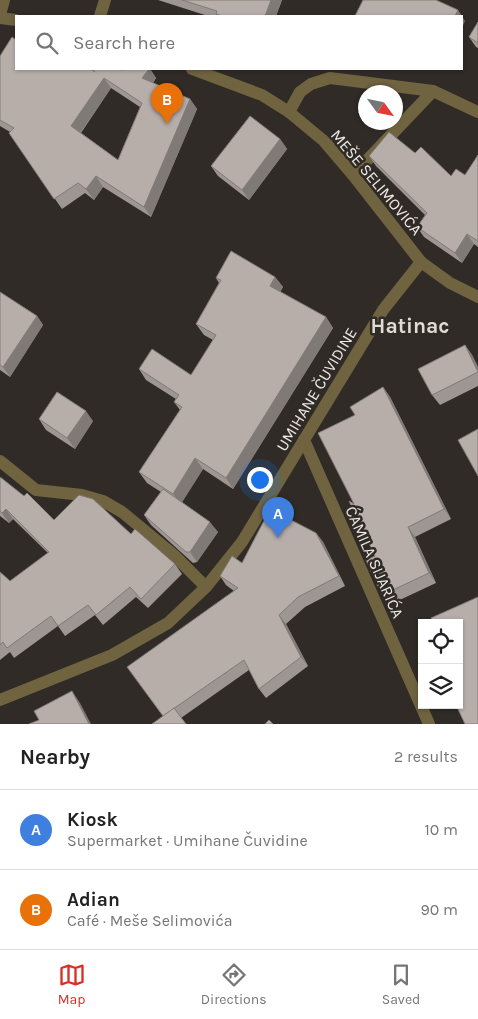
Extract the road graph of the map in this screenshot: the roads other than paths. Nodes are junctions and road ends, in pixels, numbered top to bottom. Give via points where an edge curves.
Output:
1 (4, 0) edge
2 (105, 0) edge
3 (100, 15) edge
4 (0, 16) edge
5 (15, 20) edge
6 (195, 70) edge
7 (433, 91) junction
8 (289, 112) junction
9 (478, 112) edge
10 (354, 175) junction
11 (421, 262) junction
12 (478, 297) edge
13 (304, 440) junction
14 (0, 461) edge
15 (206, 588) junction
16 (0, 700) edge
17 (429, 724) edge

1 - 4 street
2 - 3 street
4 - 5 street
6 - 8 street, MEŠE SELIMOVIĆA via 262,95
7 - 8 street via 330,78 311,84 300,92
7 - 9 street
7 - 10 street
8 - 10 street, MEŠE SELIMOVIĆA via 324,141
10 - 11 street, MEŠE SELIMOVIĆA
11 - 12 street, MEŠE SELIMOVIĆA via 450,284
11 - 13 street, UMIHANE ČUVIDINE via 383,310
13 - 15 street, UMIHANE ČUVIDINE via 242,542
13 - 17 street, ĆAMILA SIJARIĆA
14 - 15 street via 36,490 103,500 174,555
15 - 16 street, UMIHANE ČUVIDINE via 168,623 112,655

